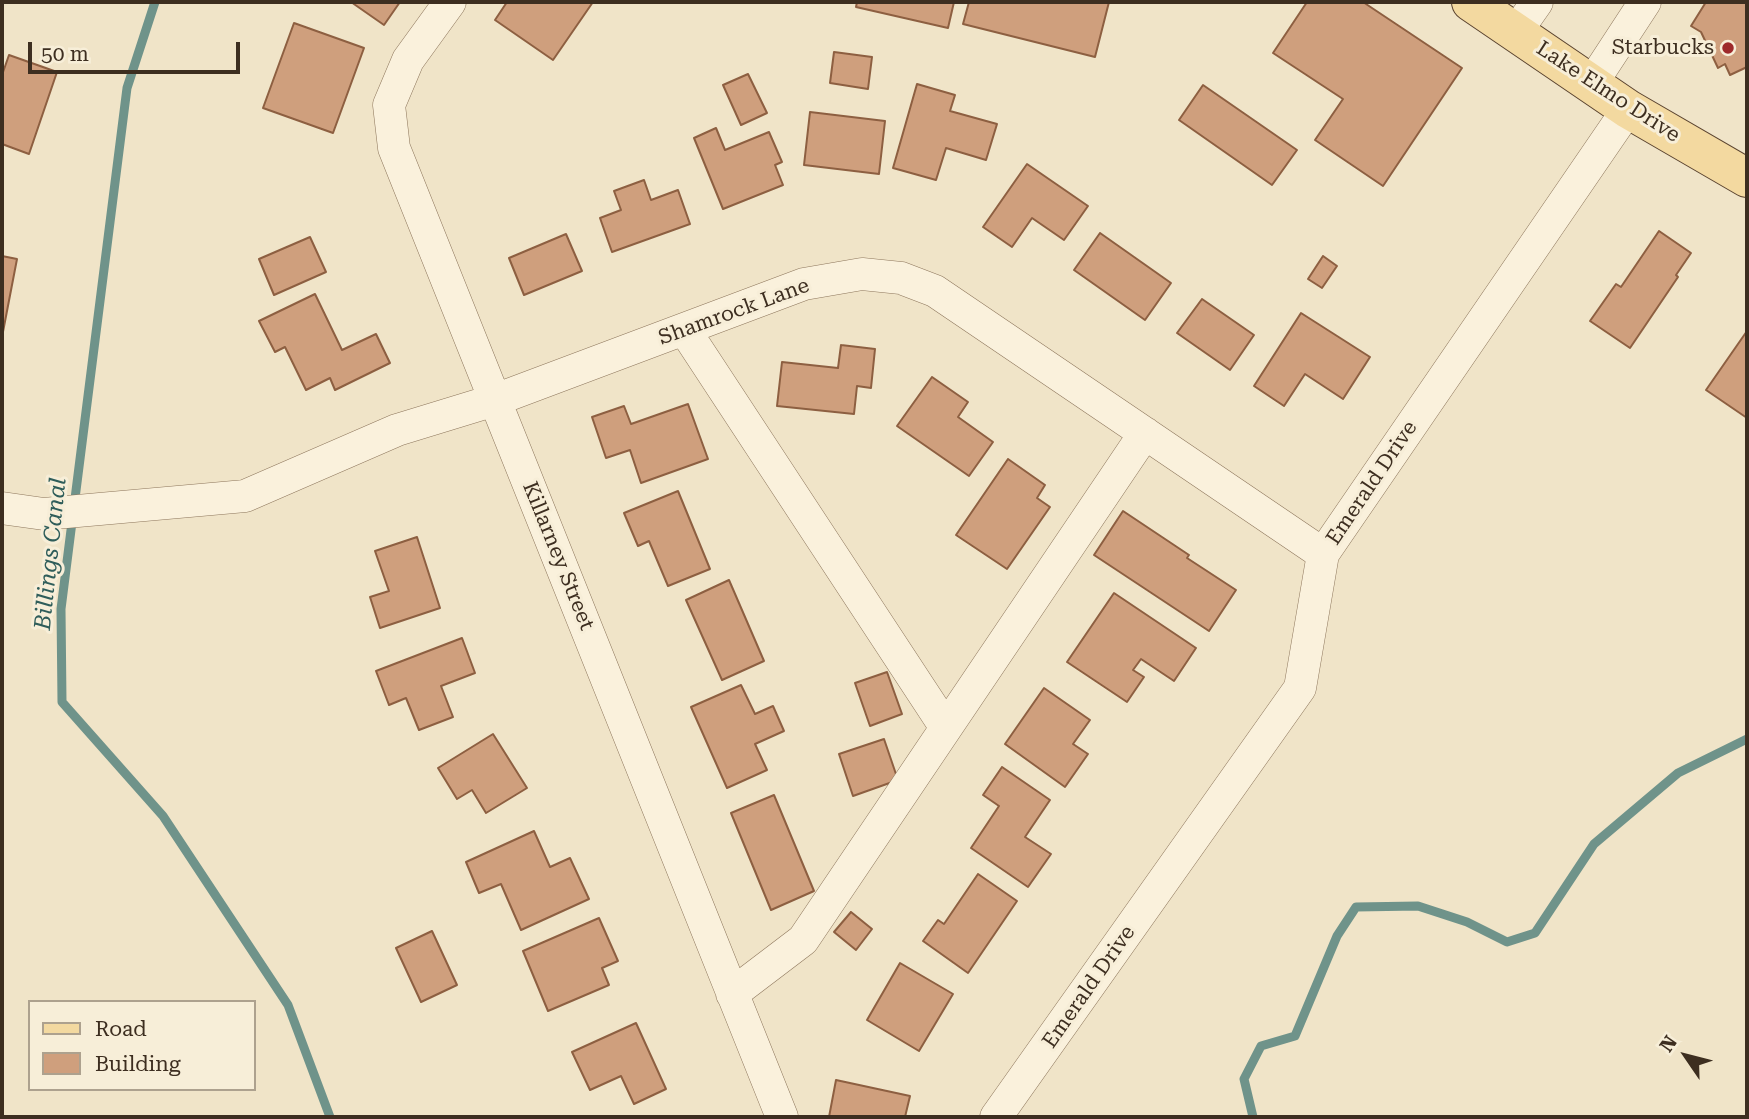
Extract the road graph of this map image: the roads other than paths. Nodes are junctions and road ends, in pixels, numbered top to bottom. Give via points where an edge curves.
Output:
1 (450, 2) edge
2 (1471, 2) edge
3 (1645, 2) edge
4 (1526, 17) edge
5 (1592, 83) junction
6 (1629, 109) junction
7 (1747, 178) edge
8 (684, 329) junction
9 (495, 400) junction
10 (1145, 433) junction
11 (2, 508) edge
12 (1323, 554) junction
13 (946, 728) junction
14 (732, 994) junction
15 (782, 1117) edge
16 (996, 1117) edge

1 - 9 street, Killarney Street via 408,60 389,105 394,148
2 - 4 main road, Lake Elmo Drive
3 - 5 street
4 - 5 main road, Lake Elmo Drive
5 - 6 main road, Lake Elmo Drive
6 - 7 main road, Lake Elmo Drive
6 - 12 street, Emerald Drive
8 - 9 street, Shamrock Lane
8 - 10 street, Shamrock Lane via 804,284 862,274 901,278 935,291
8 - 13 street
9 - 11 street, Shamrock Lane via 397,430 245,496 44,514
9 - 14 street, Killarney Street
10 - 12 street, Shamrock Lane
10 - 13 street
12 - 16 street, Emerald Drive via 1300,688
13 - 14 street via 803,940
14 - 15 street, Killarney Street

